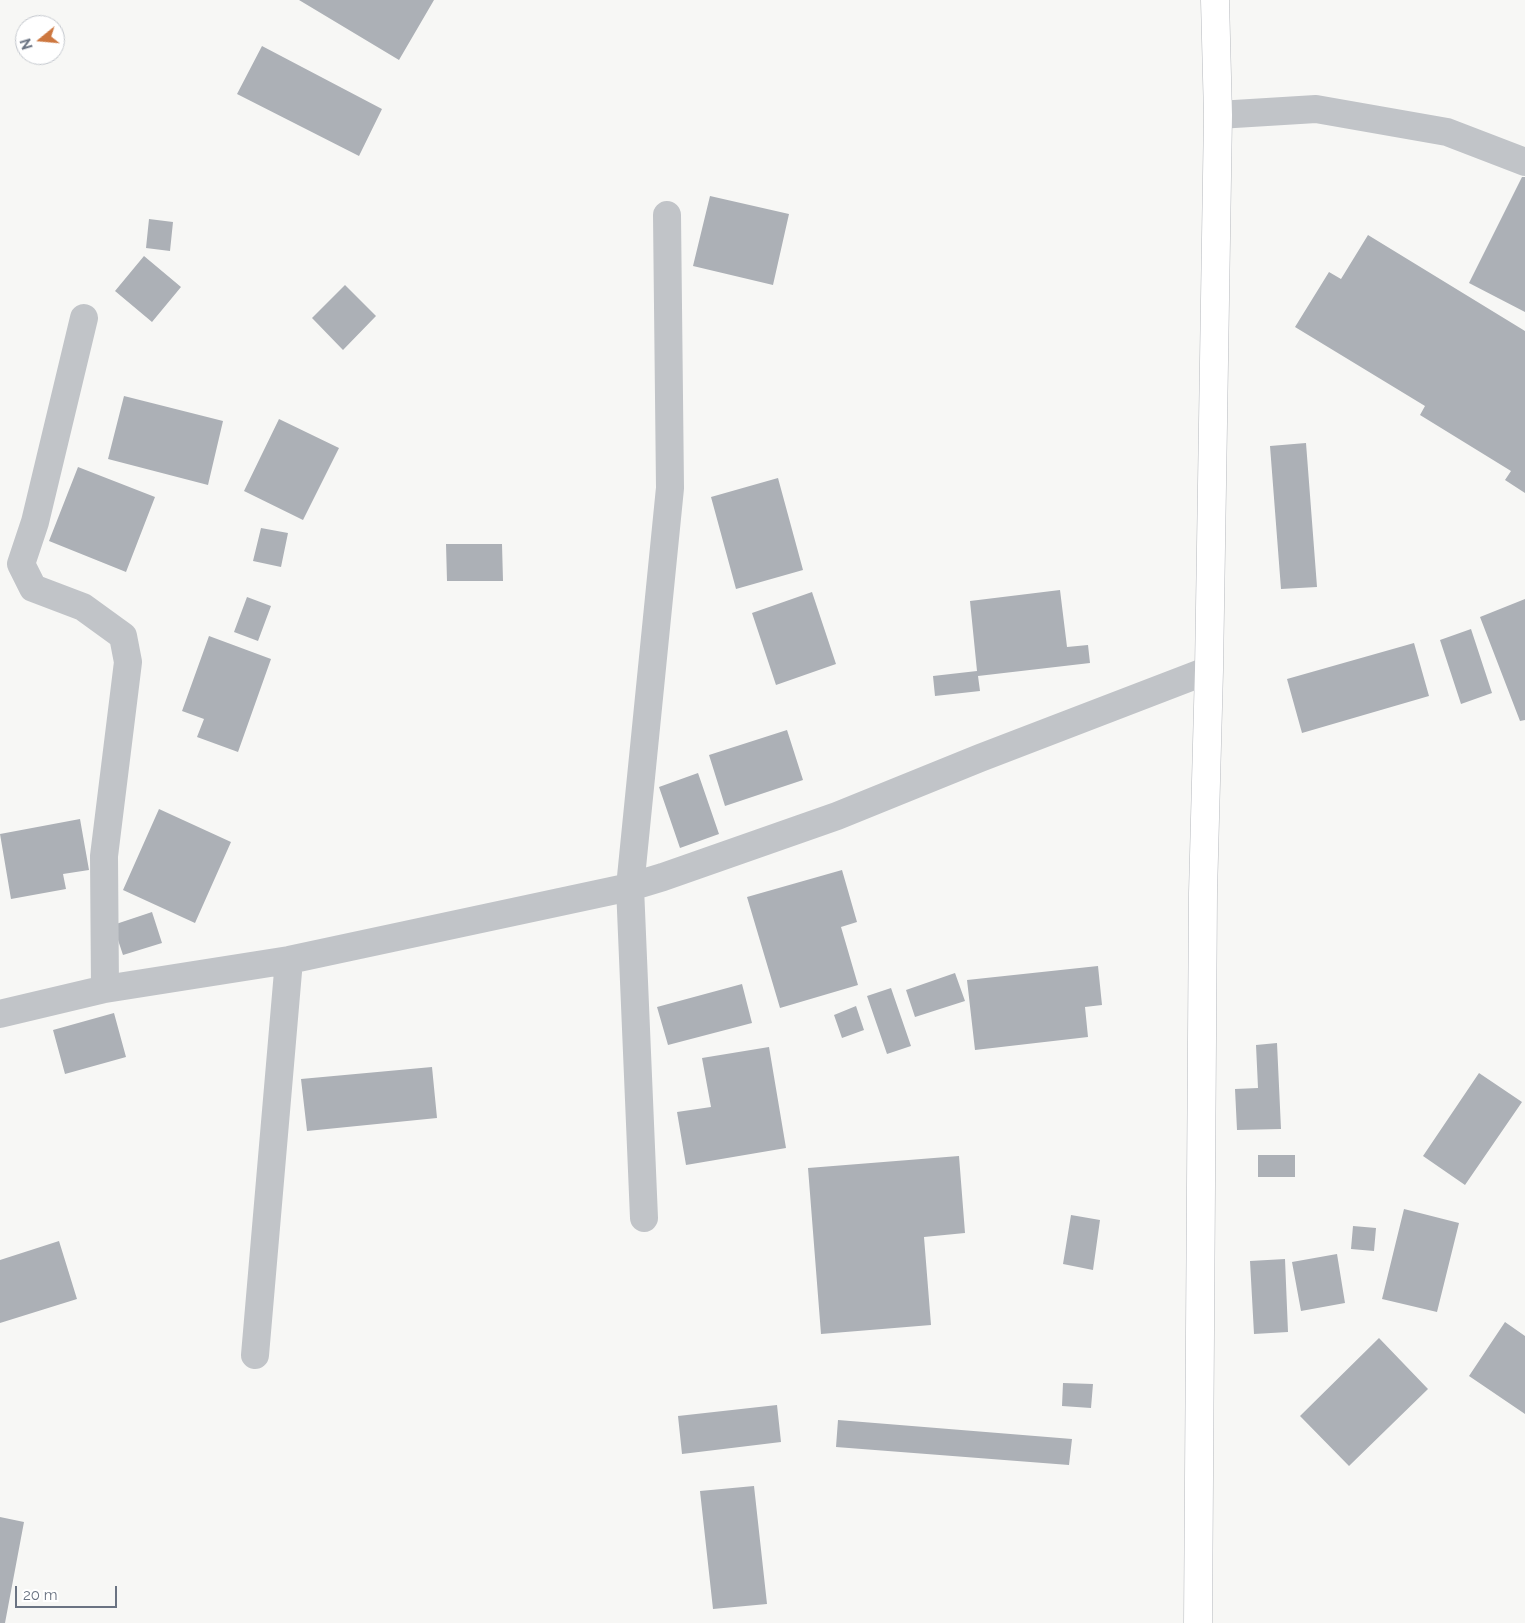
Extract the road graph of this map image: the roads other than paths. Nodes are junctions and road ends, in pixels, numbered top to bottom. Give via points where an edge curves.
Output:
1 (1215, 0) edge
2 (1218, 115) junction
3 (1525, 162) edge
4 (667, 215) dead end
5 (84, 318) dead end
6 (1208, 670) junction
7 (630, 887) junction
8 (289, 960) junction
9 (105, 989) junction
10 (0, 1014) edge
11 (644, 1218) dead end
12 (255, 1356) dead end
13 (1198, 1623) edge

1 - 2 main road
2 - 3 street via 1316,109 1447,132
2 - 6 main road
4 - 7 street via 670,488
5 - 9 street via 35,522 21,564 32,588 83,607 123,636 128,662 104,856
6 - 7 street via 836,816
6 - 13 main road via 1203,893
7 - 8 street
7 - 11 street
8 - 9 street
8 - 12 street
9 - 10 street

